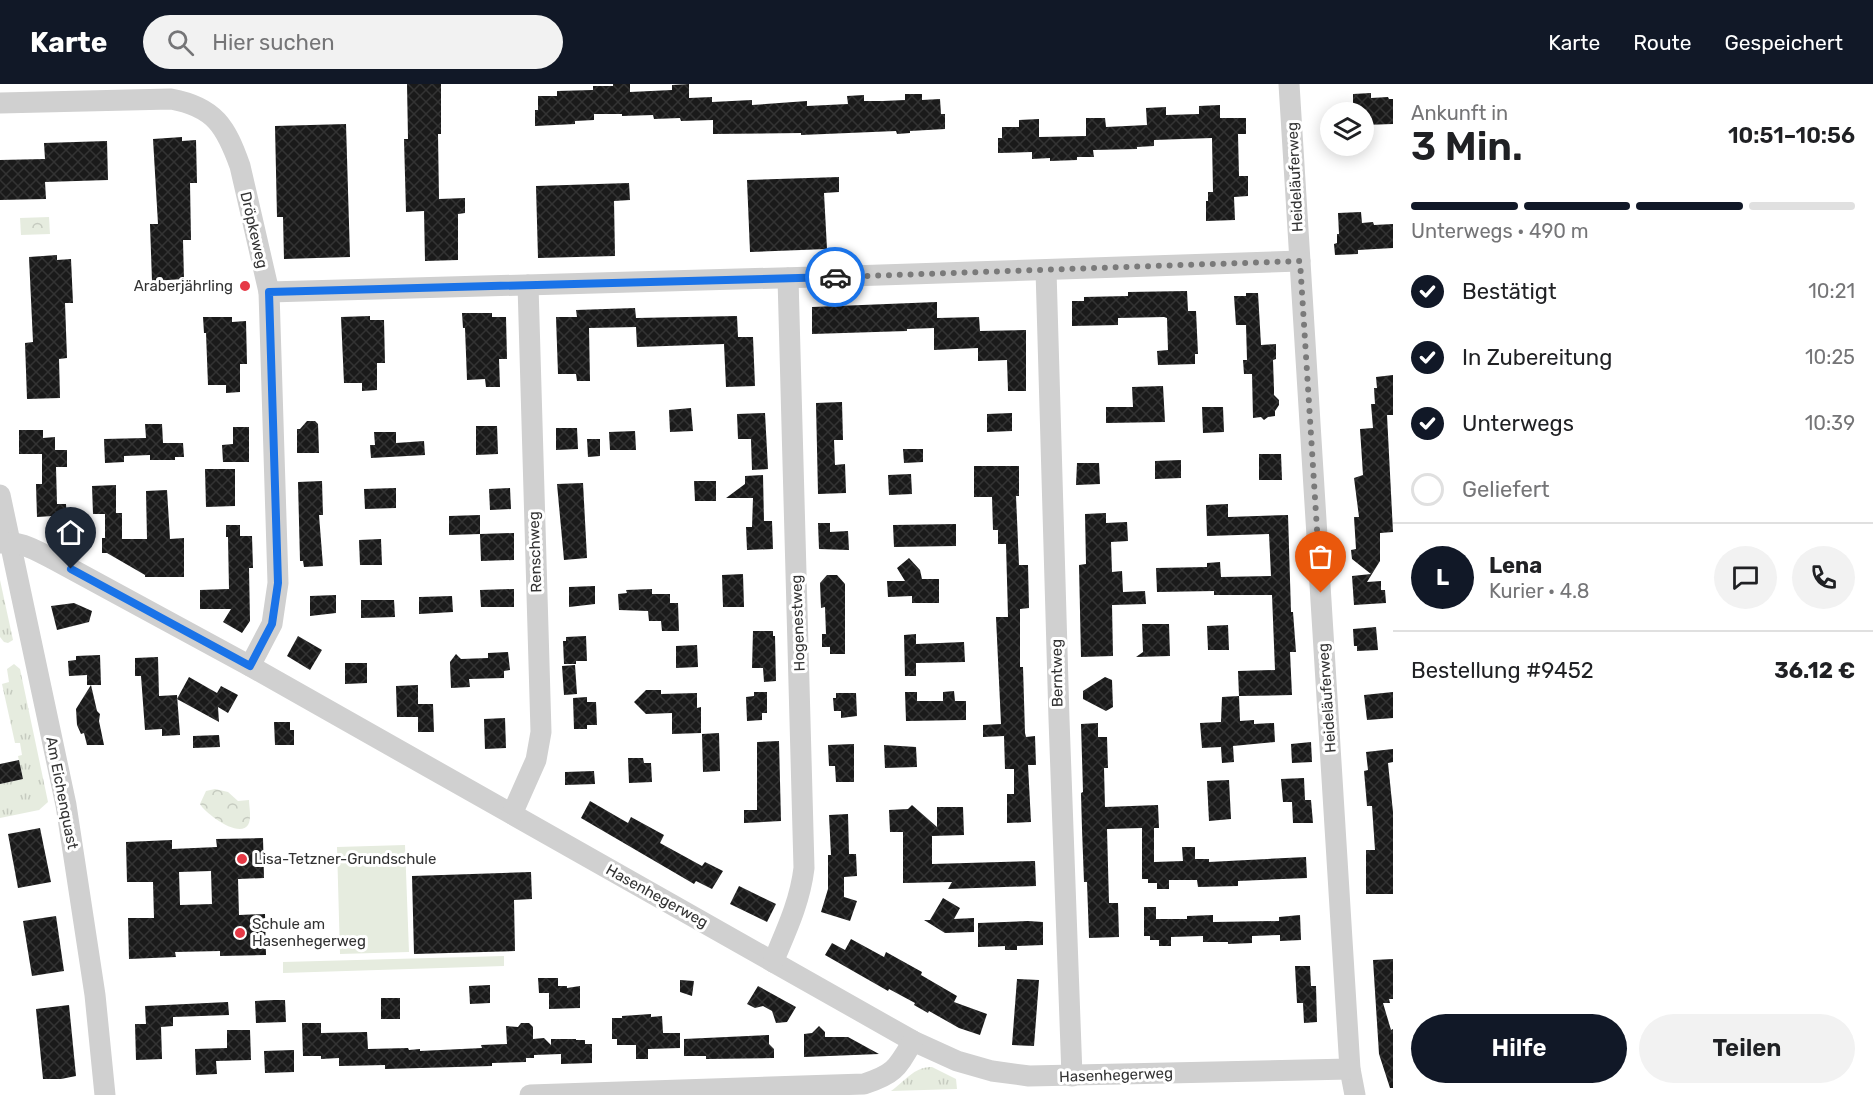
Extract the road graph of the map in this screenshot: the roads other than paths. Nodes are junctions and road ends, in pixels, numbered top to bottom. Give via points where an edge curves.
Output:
1 (1289, 84) edge
2 (0, 104) edge
3 (1300, 261) junction
4 (1046, 270) junction
5 (788, 278) junction
6 (528, 285) junction
7 (269, 292) junction
8 (0, 495) edge
9 (5, 543) edge
10 (250, 666) junction
11 (512, 814) junction
12 (773, 962) junction
13 (913, 1041) junction
14 (1350, 1069) junction
15 (1072, 1076) junction
16 (105, 1095) edge
17 (530, 1095) edge
18 (1355, 1095) edge

1 - 3 street, Heideläuferweg
2 - 7 street, Dröpkeweg via 171,99 208,113 228,135 240,166
3 - 4 street
3 - 14 street, Heideläuferweg
4 - 5 street
4 - 15 street, Berntweg
5 - 6 street
5 - 12 street, Hogenestweg via 804,868 796,906
6 - 7 street
6 - 11 street, Renschweg via 541,732 537,760
7 - 10 street, Dröpkeweg via 278,583 272,624
8 - 9 street, Am Eichenquast
9 - 10 street, Hasenhegerweg via 30,547
9 - 16 street, Am Eichenquast via 66,806 95,994
10 - 11 street, Hasenhegerweg
11 - 12 street, Hasenhegerweg
12 - 13 street, Hasenhegerweg
13 - 15 street, Hasenhegerweg via 957,1061 992,1071
13 - 17 street via 897,1068 864,1084
14 - 15 street, Hasenhegerweg
14 - 18 street, Heideläuferweg

